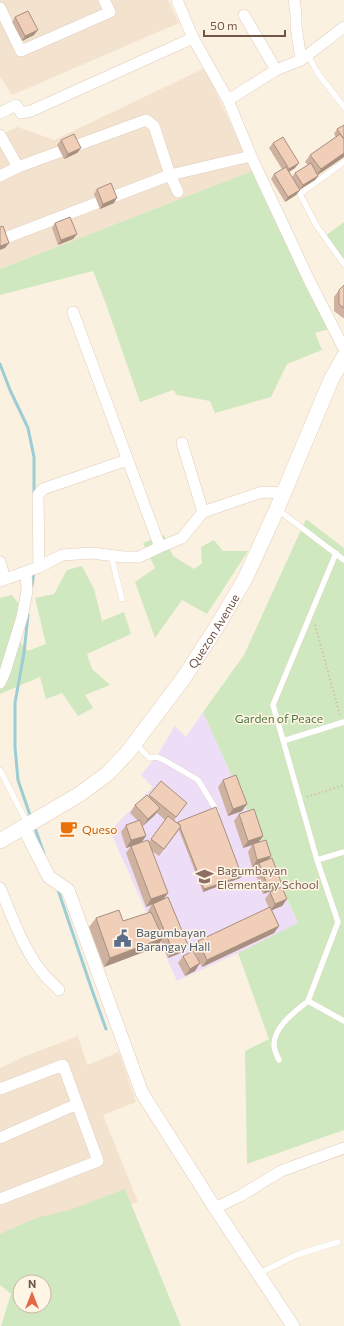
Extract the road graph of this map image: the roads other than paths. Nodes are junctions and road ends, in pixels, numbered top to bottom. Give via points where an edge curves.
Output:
1 (104, 0) edge
2 (177, 0) edge
3 (294, 0) edge
4 (0, 8) edge
5 (244, 15) dead end
6 (344, 27) edge
7 (192, 38) junction
8 (304, 57) junction
9 (276, 70) junction
10 (228, 100) junction
11 (344, 106) edge
12 (0, 113) edge
13 (0, 135) edge
14 (251, 156) junction
15 (344, 162) edge
16 (18, 167) junction
17 (170, 175) junction
18 (0, 176) edge
19 (178, 192) dead end
20 (0, 240) edge
21 (344, 264) edge
22 (73, 312) dead end
23 (344, 349) edge
24 (344, 357) edge
25 (182, 443) dead end
26 (127, 460) junction
27 (284, 492) junction
28 (277, 509) junction
29 (203, 512) junction
30 (160, 547) junction
31 (336, 553) junction
32 (111, 555) junction
33 (344, 560) edge
34 (0, 562) edge
35 (40, 567) junction
36 (26, 572) junction
37 (3, 580) edge
38 (122, 599) dead end
39 (0, 684) edge
40 (343, 723) edge
41 (283, 741) junction
42 (135, 743) junction
43 (0, 770) edge
44 (220, 820) edge
45 (26, 827) junction
46 (0, 841) edge
47 (344, 852) edge
48 (317, 860) junction
49 (0, 888) edge
50 (59, 990) dead end
51 (308, 1001) junction
52 (344, 1021) edge
53 (279, 1060) dead end
54 (0, 1089) edge
55 (77, 1104) junction
56 (0, 1138) edge
57 (344, 1148) edge
58 (0, 1199) edge
59 (215, 1208) junction
60 (338, 1242) dead end
61 (258, 1274) junction
62 (293, 1326) edge

1 - 4 street via 110,12 22,51
2 - 7 street
3 - 8 street via 296,26
5 - 9 street
6 - 8 street
7 - 10 street
7 - 12 street via 31,111 21,114 16,105
8 - 9 street
8 - 11 lane
9 - 10 street
10 - 14 street
13 - 16 street
14 - 17 street
14 - 23 street
15 - 21 lane via 300,194 316,225
16 - 17 street via 146,120 154,126
16 - 18 street
17 - 19 street
17 - 20 street
22 - 26 street
24 - 27 main road, Quezon Avenue via 331,380
25 - 29 street
26 - 30 street
26 - 35 street via 43,489 38,495
27 - 28 main road, Quezon Avenue
27 - 29 street via 262,492
28 - 31 lane
28 - 42 main road, Quezon Avenue via 245,579 216,628 183,679
29 - 30 street via 182,538
30 - 32 street via 139,557
31 - 33 lane
31 - 41 lane via 273,705
32 - 35 street via 62,555
32 - 38 lane
34 - 37 street
35 - 36 street
36 - 37 street
36 - 39 street via 27,591 22,617
40 - 41 lane
41 - 48 lane
42 - 44 lane via 149,758 164,760 198,780
42 - 45 main road, Quezon Avenue via 107,774
43 - 45 lane
45 - 46 main road, Quezon Avenue
45 - 59 street via 48,877 68,890 142,1093
47 - 48 lane
48 - 51 lane via 338,922
49 - 50 street via 36,964
51 - 52 lane
51 - 53 lane via 283,1024 276,1037 274,1046
54 - 55 street via 62,1065
55 - 56 street
55 - 58 street via 98,1161
57 - 59 street via 281,1171
59 - 61 street
60 - 61 lane via 296,1255
61 - 62 street

